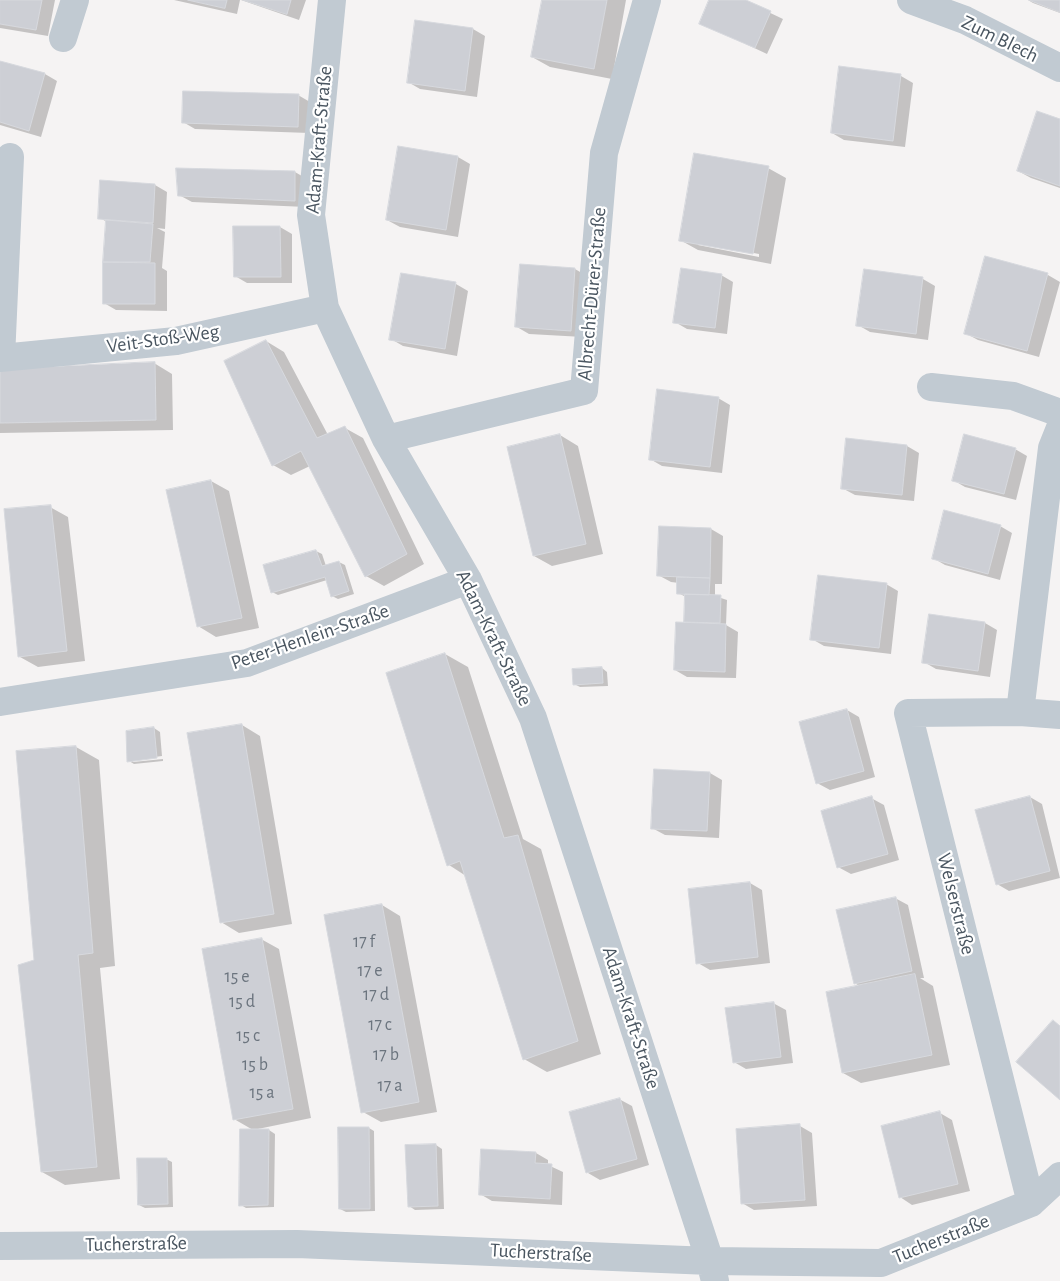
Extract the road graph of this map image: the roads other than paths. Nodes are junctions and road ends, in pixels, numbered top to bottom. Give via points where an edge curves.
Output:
1 (75, 0) edge
2 (332, 0) edge
3 (648, 0) edge
4 (911, 0) edge
5 (968, 10) edge
6 (63, 38) dead end
7 (1060, 68) edge
8 (10, 157) dead end
9 (325, 308) junction
10 (0, 358) edge
11 (931, 387) dead end
12 (1060, 413) edge
13 (1060, 428) edge
14 (386, 439) junction
15 (468, 580) junction
16 (0, 702) edge
17 (1020, 712) junction
18 (1060, 715) edge
19 (1060, 1176) edge
20 (1031, 1203) junction
21 (0, 1246) edge
22 (712, 1271) edge

1 - 6 street
2 - 9 street, Adam-Kraft-Straße via 311,215
3 - 14 street, Albrecht-Dürer-Straße via 604,153 584,391
4 - 5 street, Zum Blech
5 - 7 street, Zum Blech
8 - 10 street
9 - 10 street, Veit-Stoß-Weg via 176,341
9 - 14 street, Adam-Kraft-Straße
11 - 12 street via 1013,396
13 - 17 street via 1052,448
14 - 15 street, Adam-Kraft-Straße
15 - 16 street, Peter-Henlein-Straße via 247,663
15 - 22 street, Adam-Kraft-Straße via 533,718
17 - 18 street, Welserstraße
17 - 20 street, Welserstraße via 908,713
19 - 20 street, Tucherstraße
20 - 22 street, Tucherstraße via 881,1263
21 - 22 street, Tucherstraße via 297,1244

